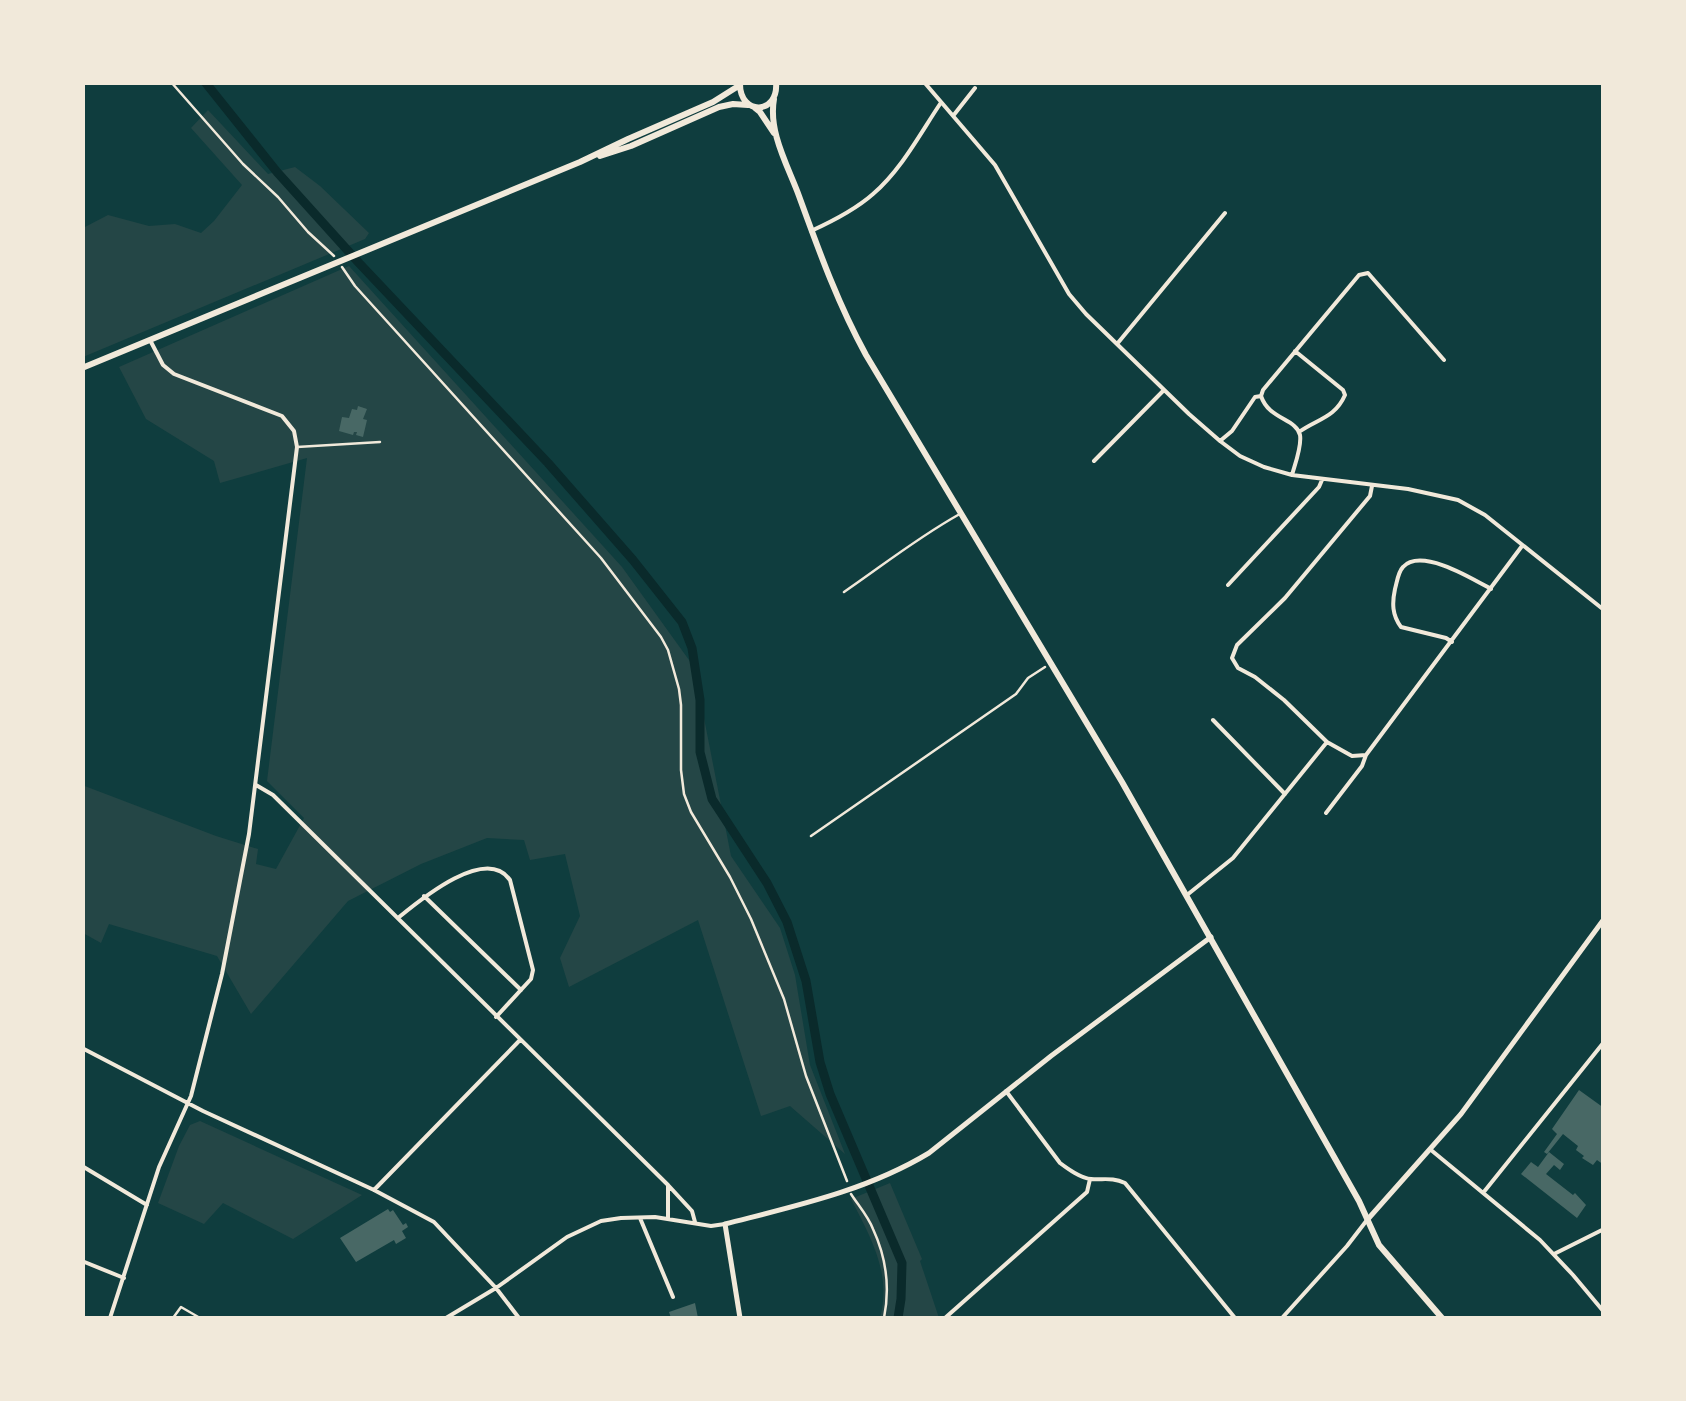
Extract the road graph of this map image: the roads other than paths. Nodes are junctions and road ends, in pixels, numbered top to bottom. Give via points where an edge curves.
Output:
1 (776, 82) edge
2 (786, 82) edge
3 (924, 82) edge
4 (740, 84) edge
5 (974, 88) dead end
6 (775, 96) junction
7 (941, 102) junction
8 (751, 106) junction
9 (953, 116) junction
10 (776, 135) junction
11 (580, 162) junction
12 (1225, 213) dead end
13 (811, 231) junction
14 (150, 340) junction
15 (1116, 344) junction
16 (1295, 352) junction
17 (1444, 360) dead end
18 (82, 368) edge
19 (1164, 390) junction
20 (1261, 396) junction
21 (1299, 432) junction
22 (1220, 441) junction
23 (380, 442) dead end
24 (297, 446) junction
25 (1094, 461) dead end
26 (1292, 475) junction
27 (1322, 480) junction
28 (1372, 486) junction
29 (960, 514) junction
30 (1522, 546) junction
31 (1228, 586) dead end
32 (1491, 589) junction
33 (844, 592) dead end
34 (1604, 610) edge
35 (1452, 642) junction
36 (1213, 720) dead end
37 (1327, 742) junction
38 (1366, 755) junction
39 (256, 785) junction
40 (1285, 794) junction
41 (1326, 813) dead end
42 (1187, 895) junction
43 (424, 896) junction
44 (398, 918) junction
45 (1604, 919) edge
46 (1211, 938) junction
47 (521, 990) junction
48 (496, 1017) junction
49 (520, 1040) junction
50 (1604, 1042) edge
51 (82, 1048) edge
52 (1006, 1092) junction
53 (188, 1103) junction
54 (1431, 1150) junction
55 (82, 1166) edge
56 (1090, 1179) junction
57 (668, 1185) junction
58 (374, 1190) junction
59 (1483, 1193) junction
60 (147, 1205) junction
61 (640, 1217) junction
62 (668, 1218) junction
63 (1367, 1220) junction
64 (695, 1222) junction
65 (725, 1224) junction
66 (1604, 1229) edge
67 (1554, 1254) junction
68 (82, 1262) edge
69 (124, 1278) junction
70 (496, 1288) junction
71 (673, 1297) dead end
72 (1604, 1312) edge
73 (110, 1318) edge
74 (173, 1318) edge
75 (200, 1318) edge
76 (446, 1318) edge
77 (519, 1318) edge
78 (740, 1318) edge
79 (945, 1318) edge
80 (1235, 1318) edge
81 (1282, 1318) edge
82 (1442, 1318) edge

1 - 6 main road
2 - 6 main road
3 - 7 street
4 - 8 main road
4 - 11 main road
5 - 9 street
6 - 8 main road via 765,106
6 - 10 main road
7 - 9 street
7 - 13 street via 874,194
8 - 10 main road
8 - 11 main road via 720,108
9 - 15 street via 996,165 1070,294
10 - 13 main road
11 - 14 main road
12 - 15 street
13 - 29 main road via 848,322
14 - 18 main road
14 - 24 street via 174,374 282,416
15 - 19 street
16 - 17 street via 1368,273
16 - 20 street
16 - 21 street via 1345,396 1327,418
19 - 22 street
19 - 25 street
20 - 21 street via 1269,412
20 - 22 street
21 - 26 street
22 - 26 street via 1240,456
23 - 24 lane
24 - 39 street
26 - 27 street
27 - 28 street
27 - 31 street
28 - 30 street via 1458,500
28 - 37 street via 1232,658
29 - 33 lane
29 - 42 main road
30 - 32 street
30 - 34 street
32 - 35 street
32 - 35 street via 1424,560 1403,566 1393,604 1397,622
35 - 38 street
36 - 40 street
37 - 38 street via 1352,756
37 - 40 street
38 - 41 street
39 - 44 street
39 - 53 street via 222,974
40 - 42 street via 1232,858
42 - 46 main road
43 - 44 street
43 - 47 street
43 - 47 street via 483,868 505,873 532,970
44 - 48 street
45 - 54 street
46 - 52 street
46 - 63 main road
47 - 48 street
48 - 49 street
49 - 57 street
49 - 58 street
50 - 59 street
51 - 53 street
52 - 56 street via 1060,1163
52 - 65 street via 929,1153 883,1178
53 - 58 street
53 - 60 street
54 - 59 street
54 - 63 street
55 - 60 street
56 - 79 street via 1087,1192
56 - 80 street via 1125,1183
57 - 62 street
57 - 64 street
58 - 70 street via 434,1222
59 - 67 street
60 - 69 street
61 - 62 street
61 - 70 street via 582,1228
61 - 71 street
62 - 64 street
63 - 81 street
63 - 82 main road via 1380,1247
64 - 65 street
65 - 78 street
66 - 67 street
67 - 72 street
68 - 69 street
69 - 73 street
70 - 76 street
70 - 77 street
74 - 75 lane via 181,1307

